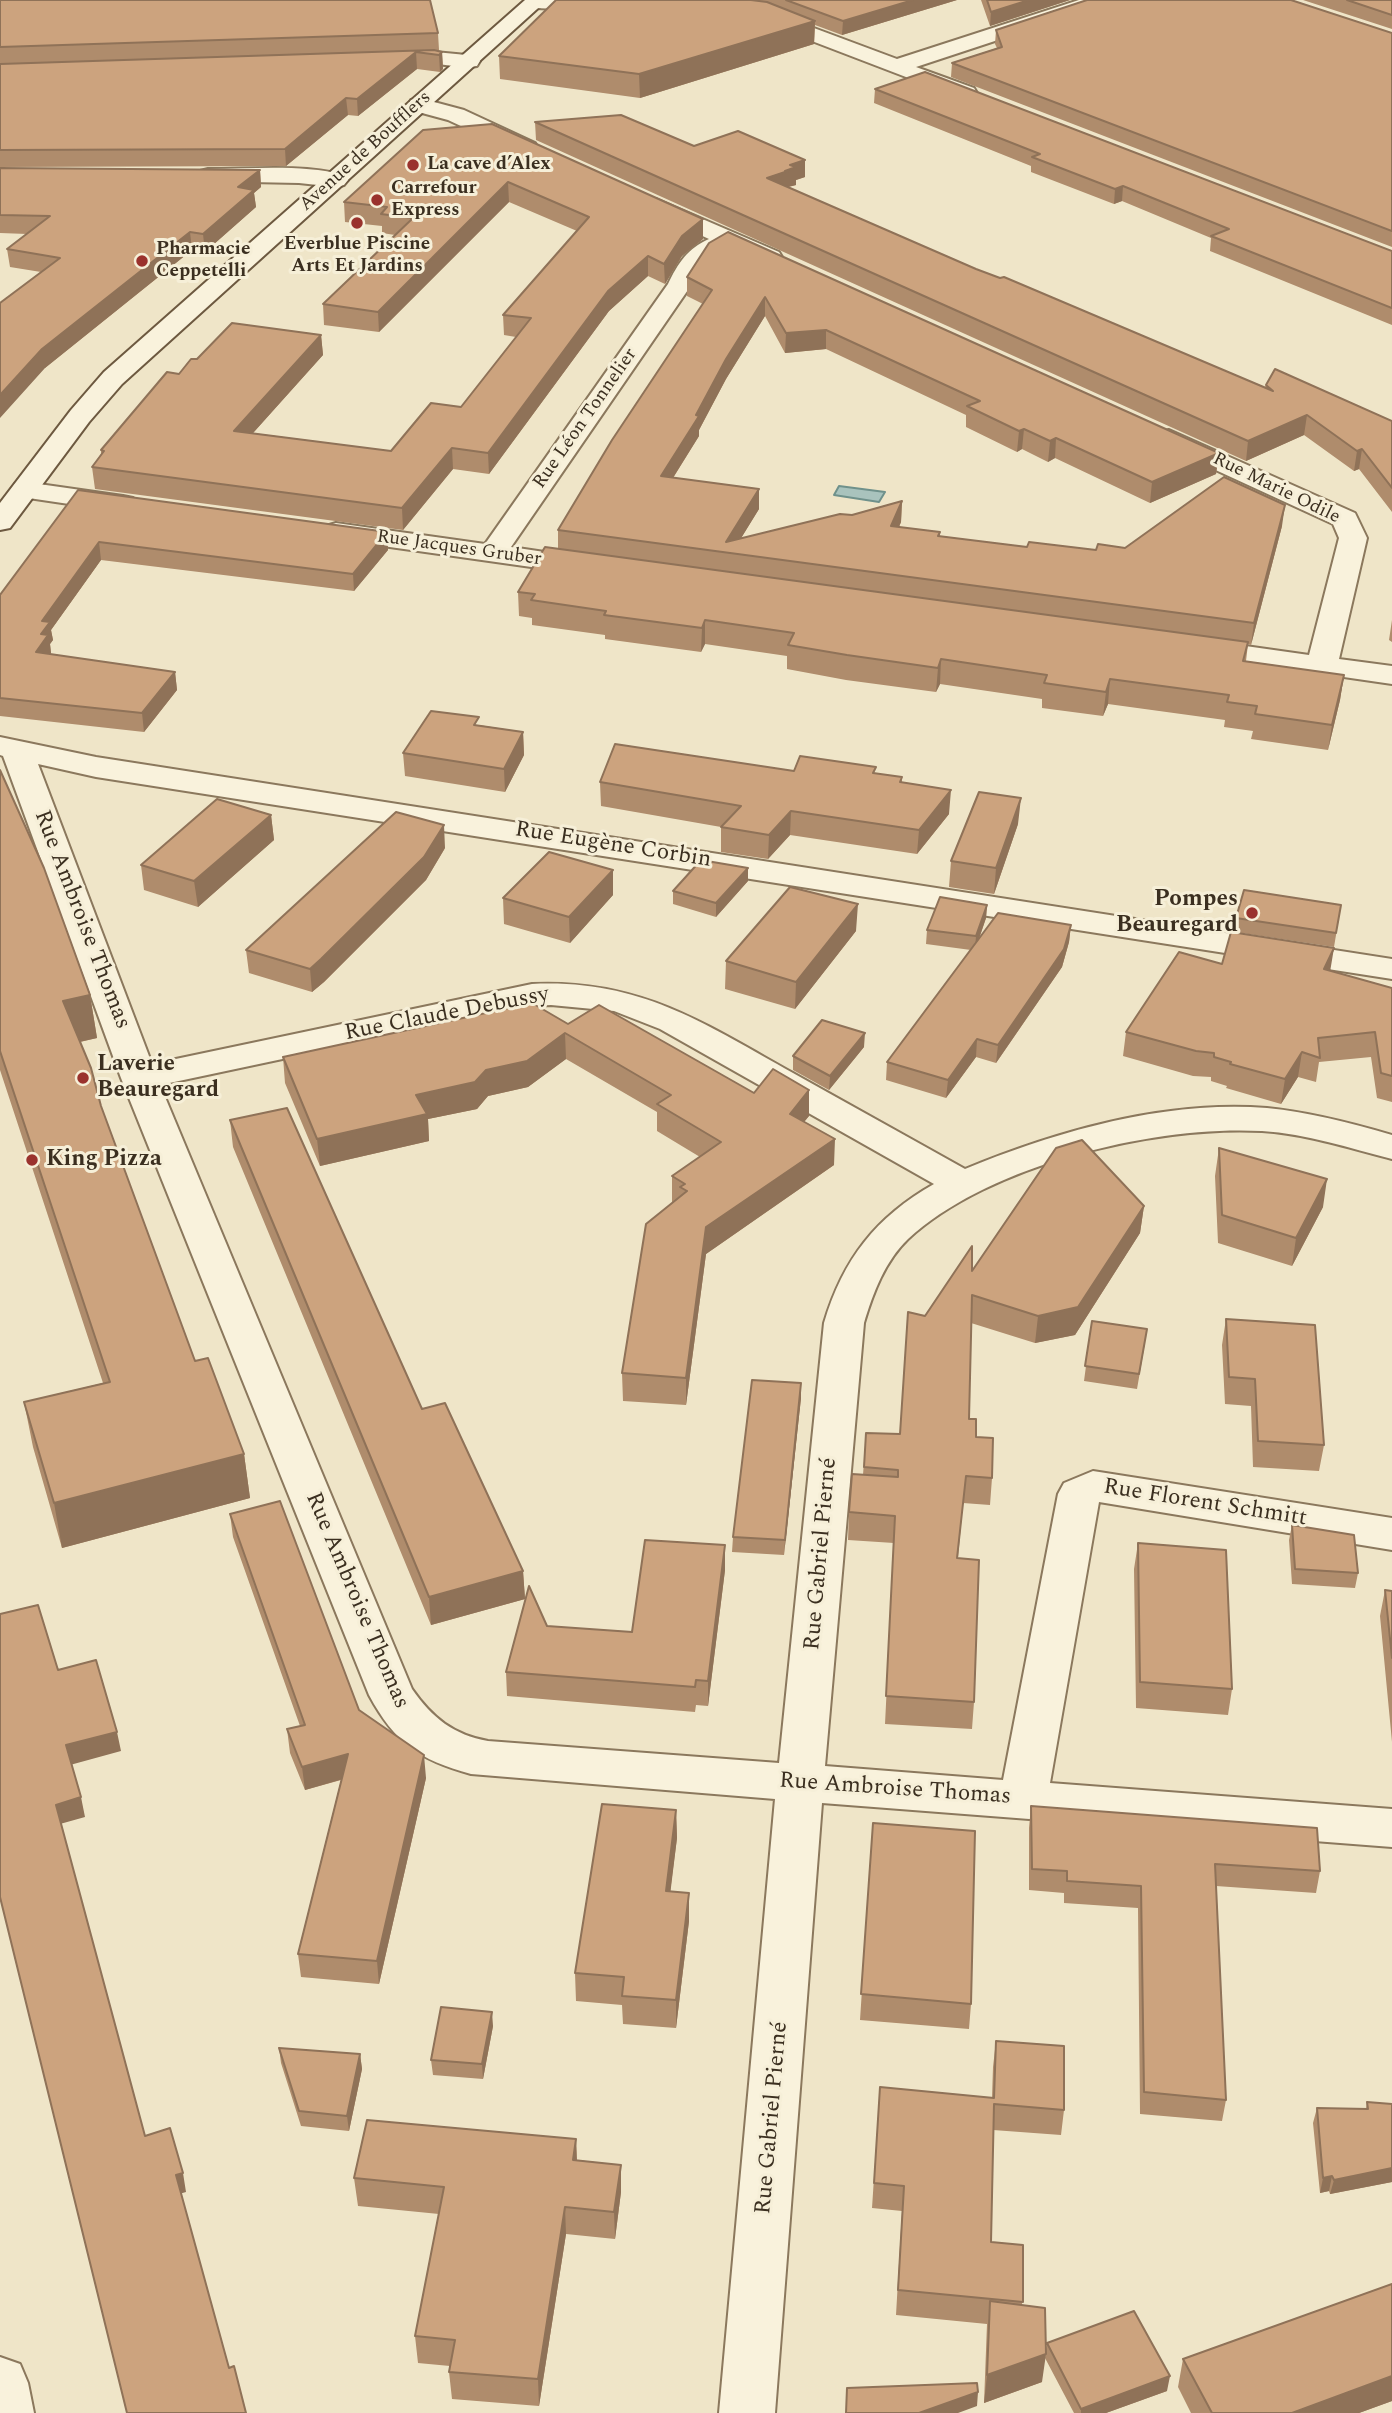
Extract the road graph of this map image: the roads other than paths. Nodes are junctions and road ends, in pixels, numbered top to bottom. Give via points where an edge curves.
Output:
1 (1100, 0) edge
2 (536, 1) edge
3 (628, 6) edge
4 (744, 13) edge
5 (376, 60) edge
6 (470, 61) junction
7 (897, 66) junction
8 (988, 101) edge
9 (419, 105) junction
10 (543, 155) edge
11 (189, 176) edge
12 (335, 180) junction
13 (631, 194) edge
14 (729, 239) junction
15 (756, 251) junction
16 (797, 269) edge
17 (680, 284) junction
18 (1146, 428) edge
19 (25, 490) junction
20 (153, 508) edge
21 (0, 522) edge
22 (303, 528) edge
23 (493, 553) junction
24 (617, 570) edge
25 (1170, 645) edge
26 (1322, 665) junction
27 (1392, 675) edge
28 (8, 747) edge
29 (1392, 969) edge
30 (139, 1078) junction
31 (1392, 1147) edge
32 (964, 1185) junction
33 (1392, 1534) edge
34 (800, 1784) junction
35 (1023, 1800) junction
36 (1392, 1828) edge
37 (0, 2383) edge
38 (6, 2413) edge
39 (747, 2413) edge

1 - 7 street
2 - 3 street
2 - 6 street, Avenue de Boufflers
4 - 7 street via 772,18
5 - 6 street
6 - 9 street, Avenue de Boufflers
7 - 8 street
9 - 10 street via 456,116
9 - 12 street, Avenue de Boufflers
11 - 12 street
12 - 19 street, Avenue de Boufflers via 113,378
13 - 14 street
14 - 15 street
14 - 17 street, Rue Léon Tonnelier via 699,253
15 - 16 street
15 - 17 street, Rue Léon Tonnelier
17 - 23 street, Rue Léon Tonnelier
18 - 26 street, Rue Marie Odile via 1345,519 1353,538
19 - 20 street
19 - 21 street, Avenue de Boufflers
22 - 23 street, Rue Jacques Gruber
23 - 24 street, Rue Jacques Gruber
25 - 26 street
26 - 27 street
28 - 29 street, Rue Eugène Corbin via 96,767
28 - 30 street, Rue Ambroise Thomas
30 - 32 street, Rue Claude Debussy via 532,995 590,995 646,1007
30 - 34 street, Rue Ambroise Thomas via 393,1695 413,1725 437,1746 463,1756
31 - 32 street, Rue Gabriel Pierné via 1281,1121 1184,1122 1052,1150
32 - 34 street, Rue Gabriel Pierné via 896,1229 869,1264 849,1302
33 - 35 street, Rue Florent Schmitt via 1093,1486 1085,1489 1079,1494
34 - 35 street, Rue Ambroise Thomas
34 - 39 street, Rue Gabriel Pierné
35 - 36 street, Rue Ambroise Thomas
37 - 38 street

